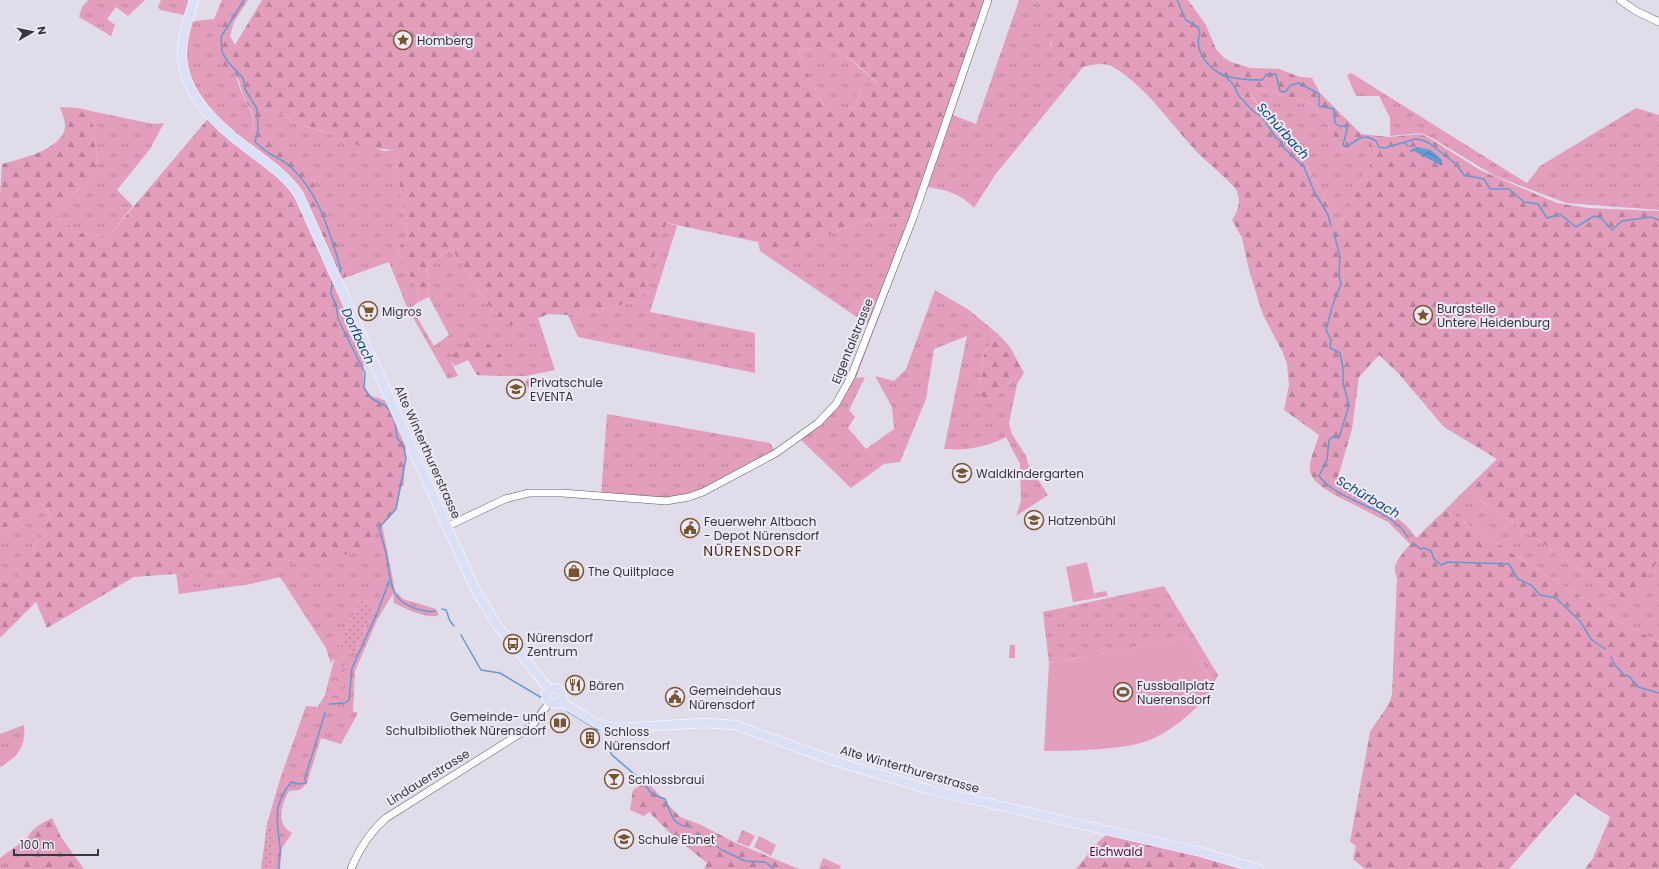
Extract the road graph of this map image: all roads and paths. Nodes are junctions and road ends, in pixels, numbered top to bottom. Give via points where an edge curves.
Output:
1 (194, 0) edge
2 (988, 0) edge
3 (1620, 0) edge
4 (1659, 22) edge
5 (448, 526) junction
6 (549, 689) junction
7 (560, 701) junction
8 (549, 703) junction
9 (351, 869) edge
10 (1259, 869) edge

1 - 5 main road, Alte Winterthurerstrasse via 182,54 188,83 196,98 225,130 290,183 299,195
2 - 5 street, Eigentalstrasse via 913,218 851,377 836,404 818,423 776,453 689,497 666,501 529,493 504,499
3 - 4 street
5 - 6 main road, Alte Winterthurerstrasse via 488,612
6 - 7 main road via 560,690
6 - 8 main road via 546,696
7 - 8 main road via 555,704
7 - 10 main road, Alte Winterthurerstrasse via 596,723 618,728 705,723 734,725 829,759 931,790 1201,852
8 - 9 street, Lindauerstrasse via 532,726 386,818 370,834

